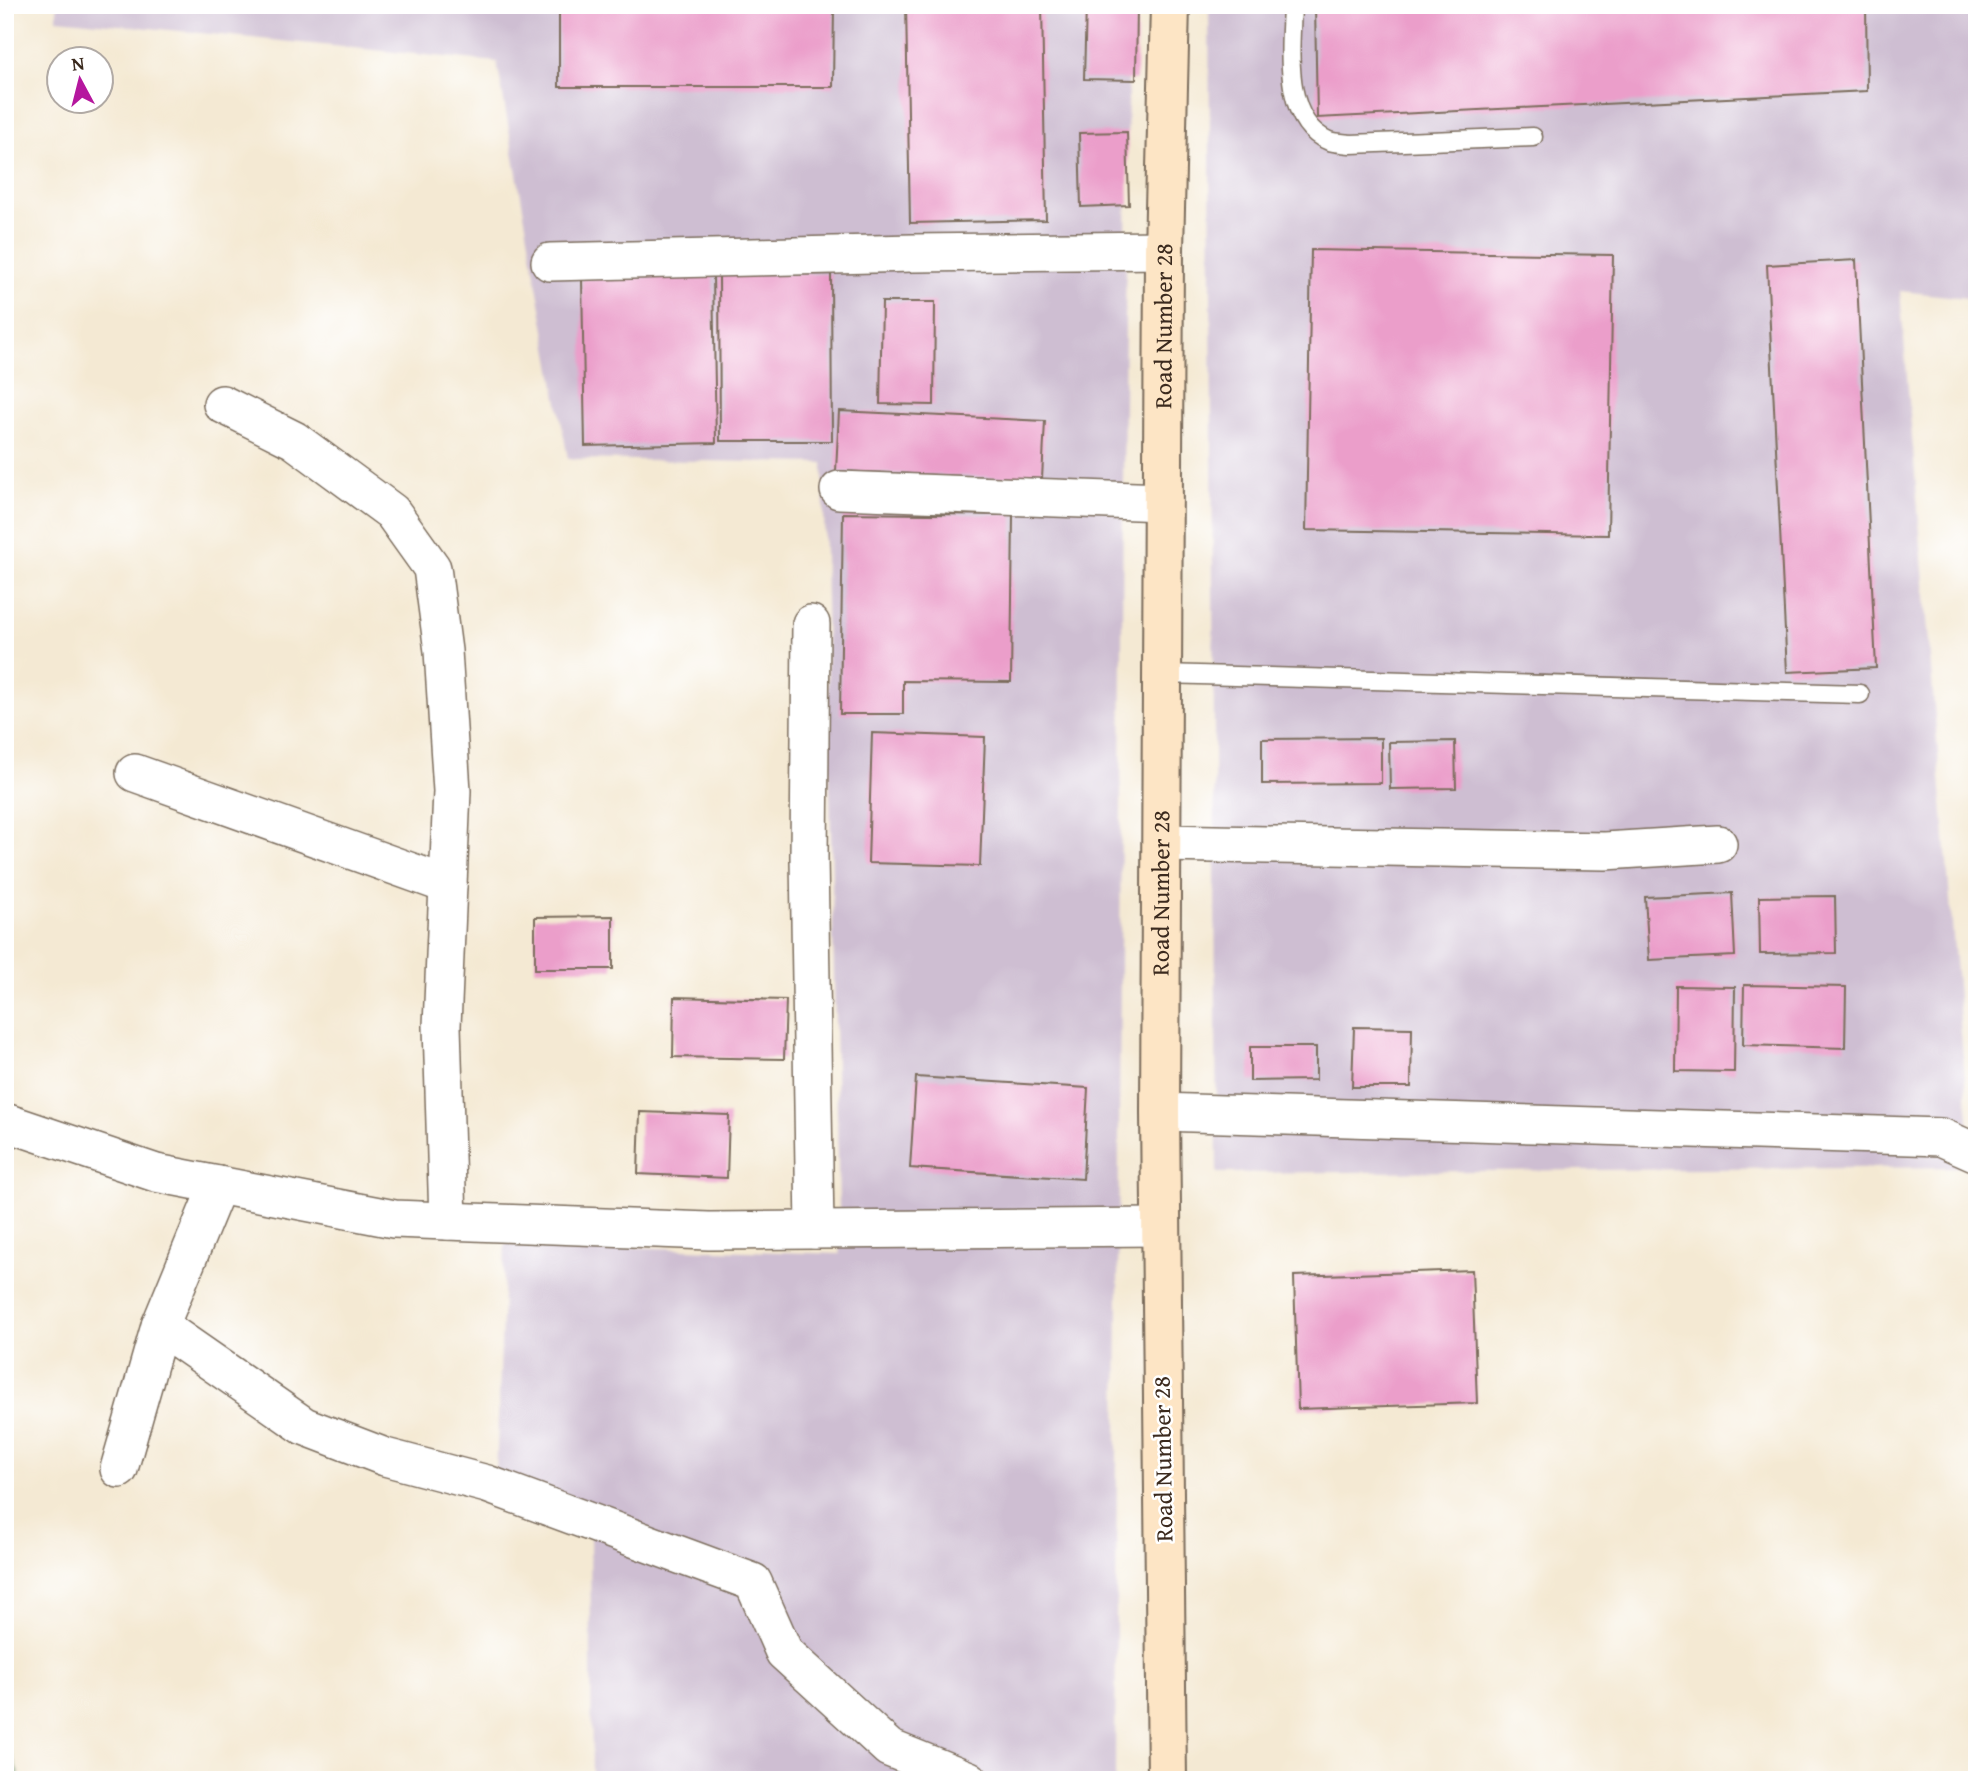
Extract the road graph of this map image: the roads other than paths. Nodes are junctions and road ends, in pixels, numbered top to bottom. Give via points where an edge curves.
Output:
1 (1170, 5) edge
2 (1292, 5) edge
3 (1533, 137) dead end
4 (1164, 250) junction
5 (550, 262) dead end
6 (222, 404) dead end
7 (839, 489) dead end
8 (1163, 502) junction
9 (811, 624) dead end
10 (1163, 674) junction
11 (1860, 694) dead end
12 (135, 773) dead end
13 (1162, 843) junction
14 (1718, 844) dead end
15 (448, 885) junction
16 (1160, 1112) junction
17 (5, 1122) edge
18 (1977, 1153) edge
19 (218, 1185) junction
20 (448, 1221) junction
21 (1160, 1227) junction
22 (815, 1230) junction
23 (160, 1326) junction
24 (119, 1469) dead end
25 (969, 1780) edge
26 (1167, 1780) edge

1 - 4 street, Road Number 28
2 - 3 lane via 1292,78 1298,109 1329,141
4 - 5 street
4 - 8 street, Road Number 28
6 - 15 street via 294,440 392,512 432,568 443,651 452,791
7 - 8 street
8 - 10 street, Road Number 28
9 - 22 street via 809,857
10 - 11 lane
10 - 13 street, Road Number 28
12 - 15 street
13 - 14 street via 1605,851
13 - 16 street, Road Number 28
15 - 20 street via 442,1026
16 - 18 street via 1941,1137
16 - 21 street, Road Number 28
17 - 19 street via 156,1172
19 - 20 street via 394,1219
19 - 23 street
20 - 22 street via 709,1231
21 - 22 street
21 - 26 street, Road Number 28
23 - 24 street
23 - 25 street via 304,1426 385,1457 487,1484 753,1582 784,1652 889,1748

